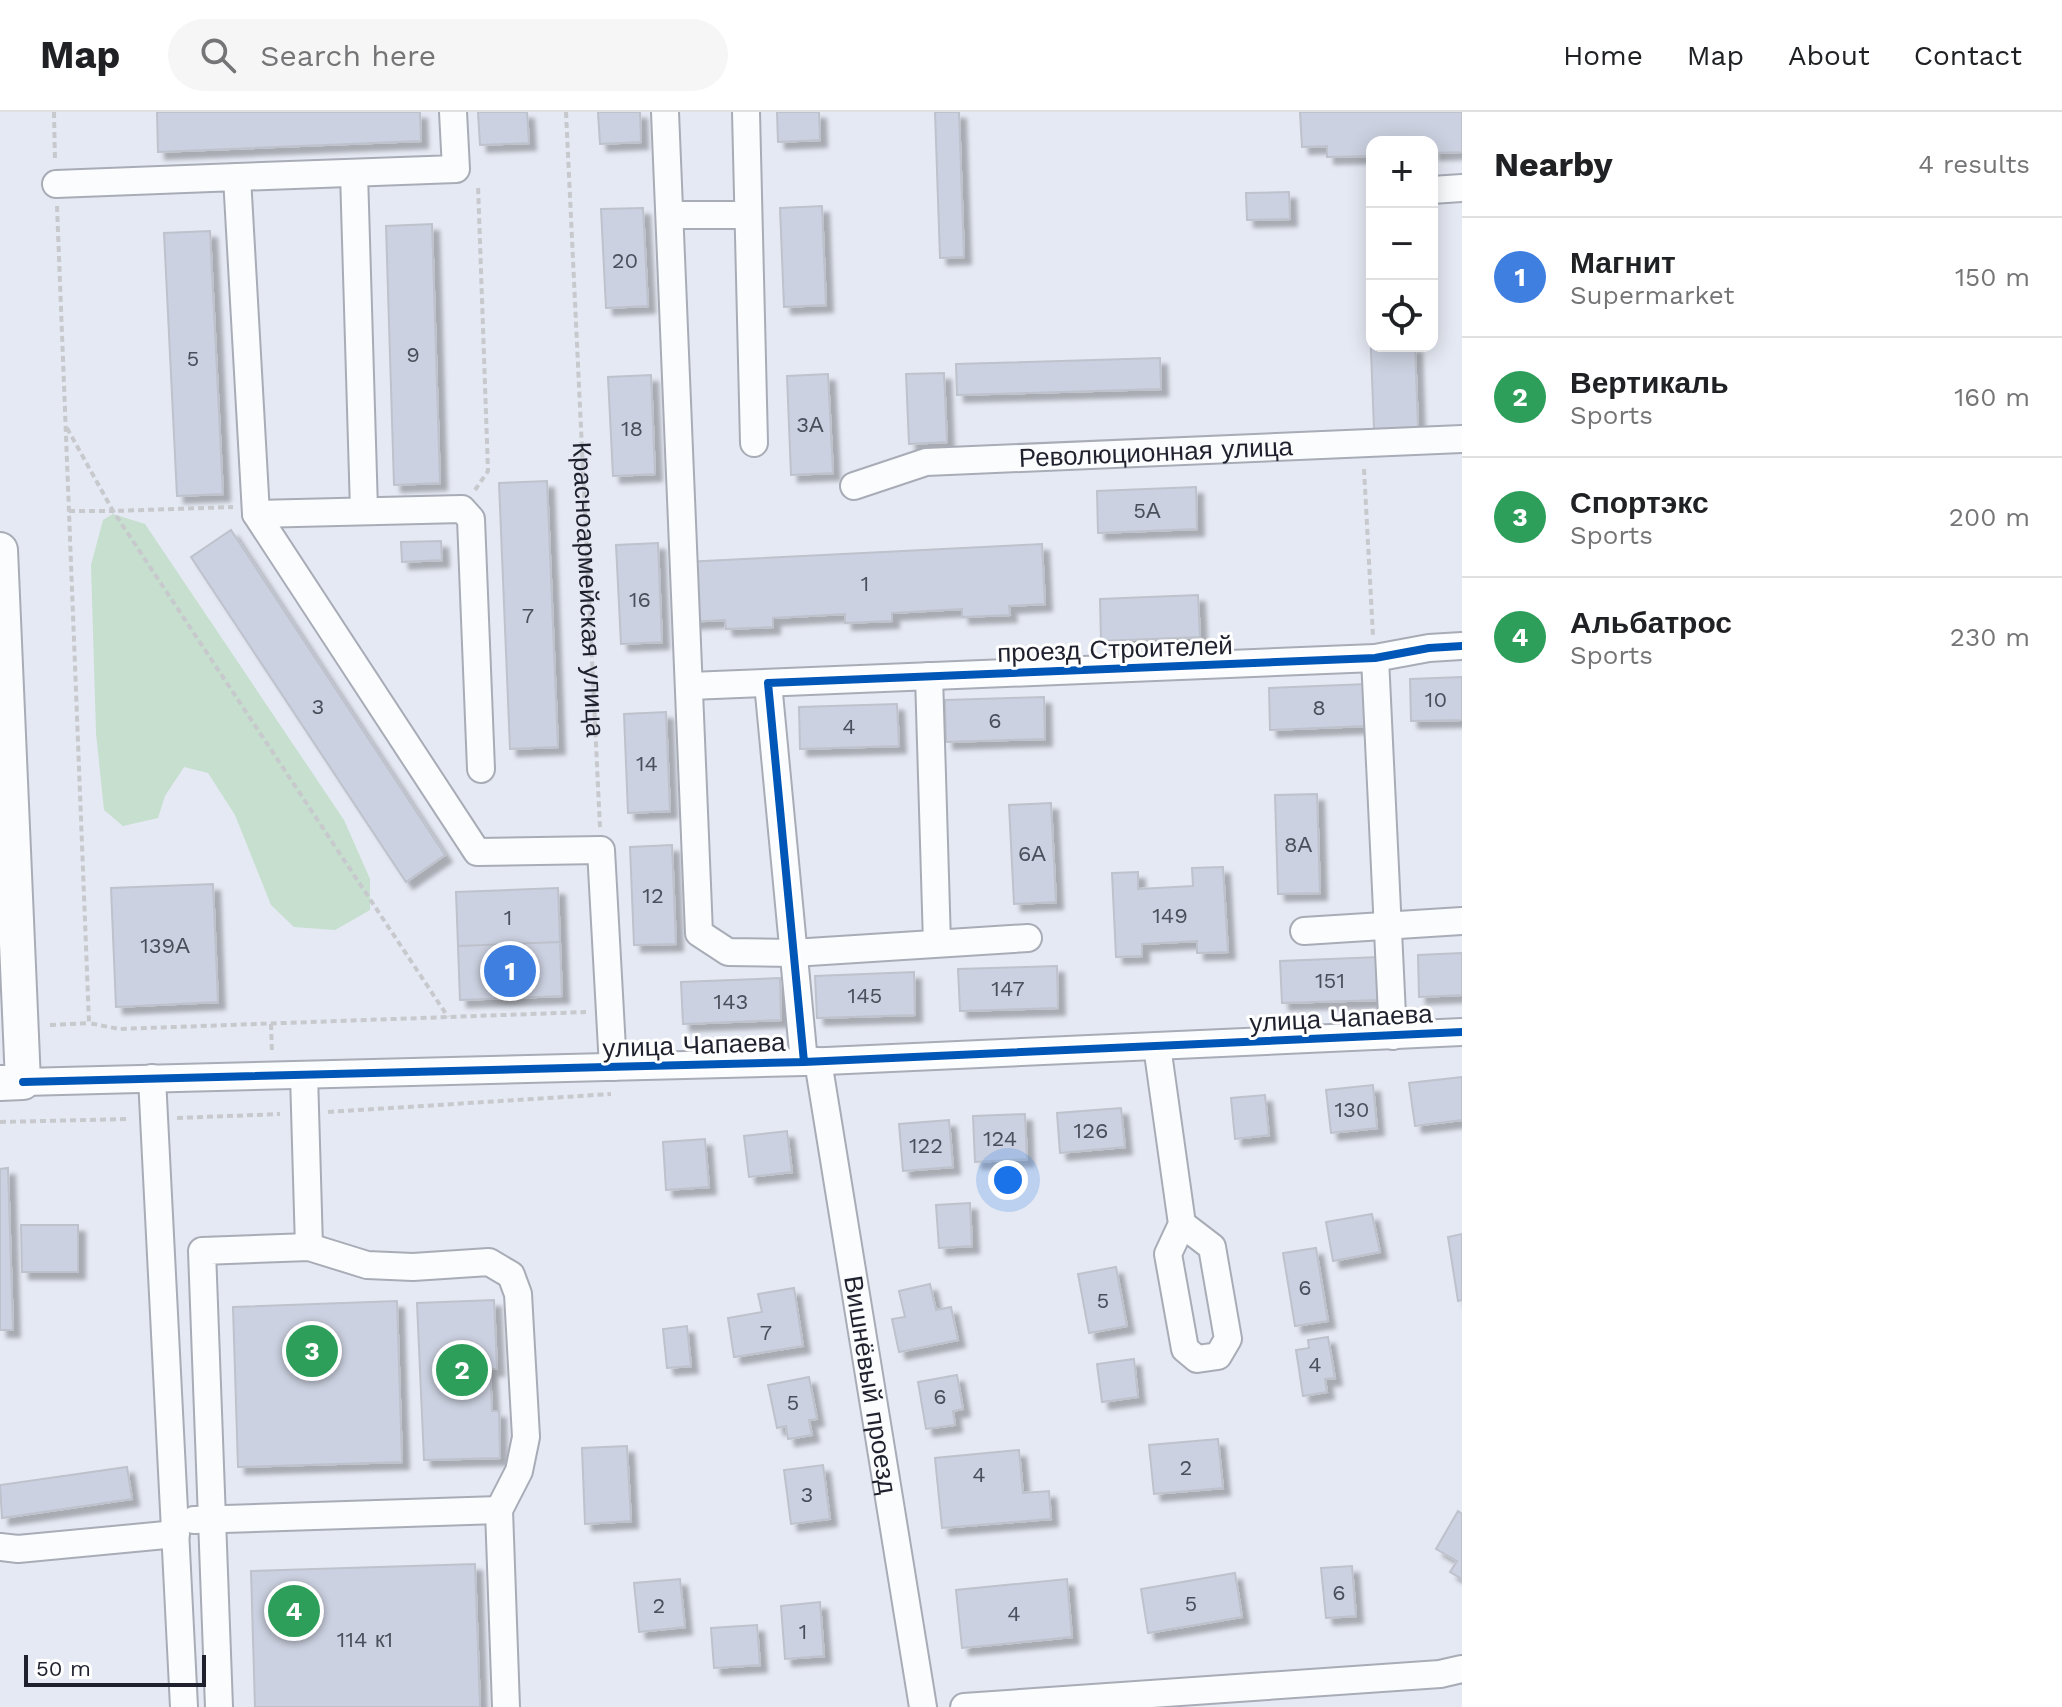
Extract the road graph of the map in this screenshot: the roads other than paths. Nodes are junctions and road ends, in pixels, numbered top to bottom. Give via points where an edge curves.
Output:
1 (453, 112) edge
2 (665, 112) edge
3 (746, 112) edge
4 (354, 173) junction
5 (237, 177) junction
6 (56, 184) road end
7 (1462, 188) edge
8 (1438, 190) edge
9 (670, 215) junction
10 (748, 215) junction
11 (1462, 439) edge
12 (754, 443) dead end
13 (854, 486) dead end
14 (256, 510) junction
15 (364, 510) junction
16 (0, 550) edge
17 (1462, 646) edge
18 (1375, 658) junction
19 (929, 676) junction
20 (768, 683) junction
21 (690, 686) junction
22 (481, 769) dead end
23 (1462, 921) edge
24 (1386, 926) junction
25 (1304, 931) dead end
26 (1028, 938) dead end
27 (937, 943) junction
28 (793, 953) junction
29 (1462, 1032) edge
30 (1393, 1036) junction
31 (1157, 1046) junction
32 (811, 1062) junction
33 (613, 1067) junction
34 (304, 1075) junction
35 (152, 1078) junction
36 (11, 1082) edge
37 (1182, 1224) dead end
38 (309, 1247) junction
39 (499, 1510) junction
40 (213, 1520) junction
41 (175, 1527) junction
42 (0, 1547) edge
43 (1462, 1669) edge
44 (184, 1707) edge
45 (219, 1707) edge
46 (506, 1707) edge
47 (923, 1707) edge
48 (964, 1707) edge

1 - 4 street via 456,169
2 - 9 street
3 - 10 street
4 - 5 street
4 - 15 street
5 - 6 street
5 - 14 street
7 - 8 street
9 - 10 street
9 - 21 street
10 - 12 street
11 - 13 street, Революционная улица via 926,462
14 - 15 street
14 - 33 street via 477,852 601,850
15 - 22 street via 462,509 471,519
16 - 36 main road
17 - 18 street, проезд Строителей
18 - 19 street, проезд Строителей
18 - 24 street
19 - 20 street, проезд Строителей
19 - 27 street
20 - 21 street, проезд Строителей
20 - 28 street, Вишнёвый проезд
21 - 28 street via 699,933 728,952
23 - 24 street
24 - 25 street
24 - 30 street
26 - 27 street
27 - 28 street
28 - 32 street, Вишнёвый проезд
29 - 30 street, улица Чапаева
30 - 31 street, улица Чапаева
31 - 32 street, улица Чапаева
31 - 37 street
32 - 33 street, улица Чапаева
32 - 47 street, Вишнёвый проезд
33 - 34 street, улица Чапаева
34 - 35 street, улица Чапаева
34 - 38 street
35 - 36 street, улица Чапаева
35 - 41 street
38 - 39 street via 367,1265 489,1262 511,1275 518,1294 526,1437 519,1471
38 - 40 street via 202,1251
39 - 40 street
39 - 46 street
40 - 41 street
40 - 45 street
41 - 42 street via 18,1549
41 - 44 street
43 - 48 street

